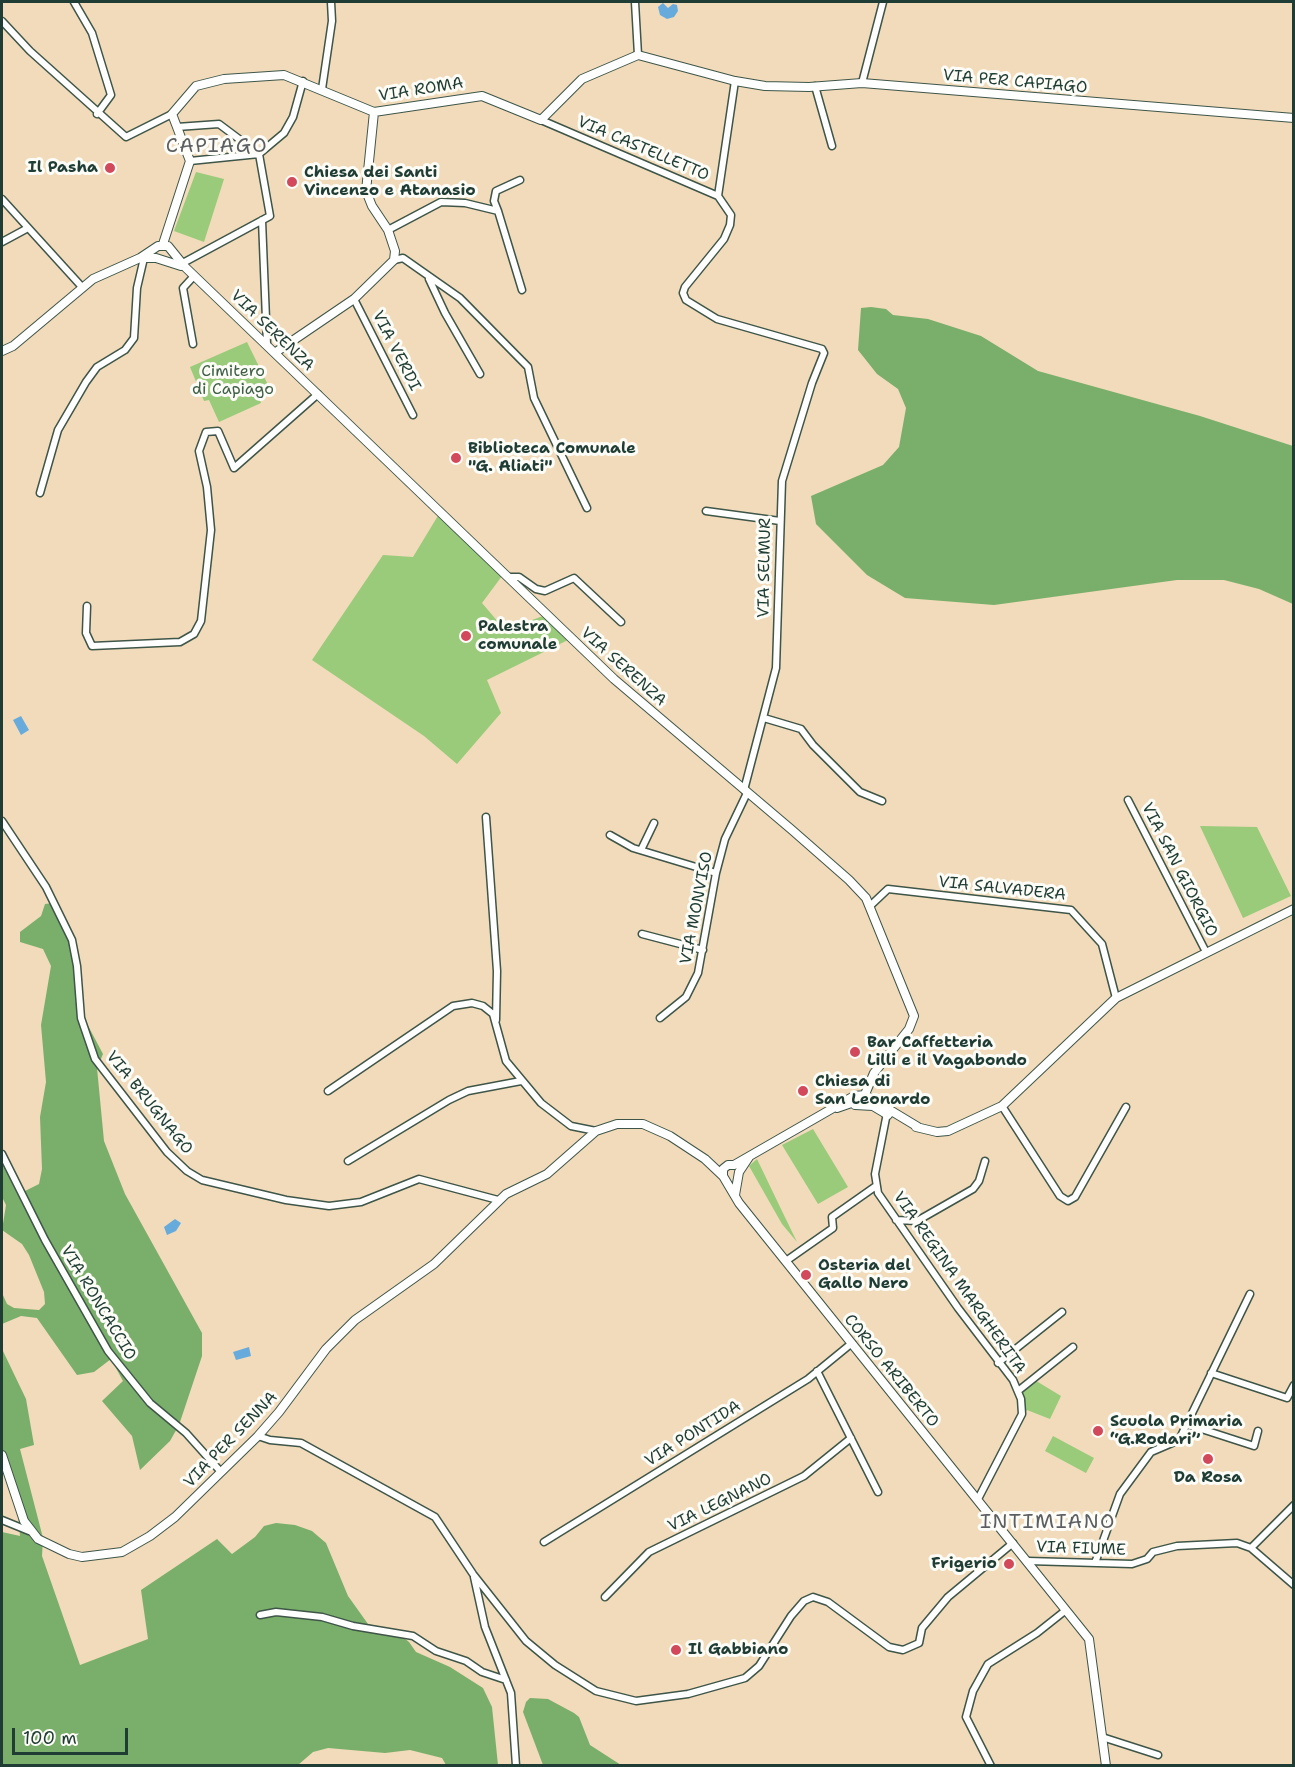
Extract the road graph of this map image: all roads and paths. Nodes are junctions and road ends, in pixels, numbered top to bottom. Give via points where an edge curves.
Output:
1 (74, 2) edge
2 (331, 2) edge
3 (635, 2) edge
4 (883, 2) edge
5 (2, 21) edge
6 (638, 54) junction
7 (303, 81) junction
8 (735, 81) junction
9 (862, 83) junction
10 (816, 86) junction
11 (322, 89) junction
12 (374, 112) junction
13 (97, 114) junction
14 (172, 114) junction
15 (1293, 118) edge
16 (541, 120) junction
17 (177, 126) junction
18 (832, 146) dead end
19 (259, 154) junction
20 (190, 161) junction
21 (520, 180) dead end
22 (718, 196) junction
23 (2, 199) edge
24 (498, 211) junction
25 (262, 220) junction
26 (28, 228) junction
27 (388, 230) junction
28 (2, 242) edge
29 (163, 244) junction
30 (155, 254) junction
31 (169, 257) junction
32 (142, 258) junction
33 (394, 261) junction
34 (183, 266) junction
35 (194, 276) junction
36 (429, 278) junction
37 (82, 286) junction
38 (522, 290) dead end
39 (354, 299) junction
40 (193, 344) dead end
41 (267, 344) junction
42 (822, 349) joint
43 (2, 351) edge
44 (276, 352) junction
45 (480, 374) dead end
46 (318, 394) junction
47 (413, 415) dead end
48 (40, 493) dead end
49 (587, 508) dead end
50 (706, 511) dead end
51 (780, 521) junction
52 (508, 577) junction
53 (87, 606) dead end
54 (621, 622) dead end
55 (764, 718) junction
56 (746, 791) junction
57 (1128, 800) dead end
58 (882, 801) dead end
59 (486, 817) dead end
60 (2, 821) edge
61 (654, 824) dead end
62 (610, 835) dead end
63 (641, 850) junction
64 (716, 873) junction
65 (870, 906) junction
66 (1293, 909) edge
67 (642, 934) dead end
68 (703, 950) junction
69 (1206, 952) junction
70 (1116, 998) junction
71 (660, 1018) dead end
72 (496, 1022) junction
73 (521, 1081) junction
74 (328, 1091) dead end
75 (865, 1095) junction
76 (1002, 1106) junction
77 (1126, 1107) dead end
78 (837, 1108) junction
79 (825, 1112) junction
80 (887, 1112) junction
81 (596, 1131) junction
82 (2, 1155) edge
83 (705, 1159) junction
84 (348, 1161) dead end
85 (985, 1161) dead end
86 (734, 1170) junction
87 (725, 1178) junction
88 (876, 1186) junction
89 (735, 1197) junction
90 (498, 1200) junction
91 (896, 1220) junction
92 (786, 1261) junction
93 (1250, 1294) dead end
94 (1062, 1312) dead end
95 (852, 1343) junction
96 (1073, 1347) dead end
97 (999, 1363) junction
98 (818, 1371) junction
99 (1211, 1373) junction
100 (1293, 1384) edge
101 (1018, 1391) junction
102 (1186, 1424) junction
103 (1258, 1431) dead end
104 (258, 1436) junction
105 (851, 1438) junction
106 (2, 1455) edge
107 (221, 1472) junction
108 (878, 1492) dead end
109 (978, 1499) junction
110 (1293, 1505) edge
111 (2, 1520) edge
112 (29, 1531) junction
113 (544, 1542) dead end
114 (1013, 1543) junction
115 (1251, 1548) junction
116 (1028, 1561) junction
117 (1095, 1563) junction
118 (473, 1574) junction
119 (1293, 1585) edge
120 (605, 1597) dead end
121 (1066, 1610) junction
122 (260, 1616) dead end
123 (506, 1680) junction
124 (1102, 1737) junction
125 (1158, 1755) dead end
126 (516, 1766) edge
127 (991, 1766) edge
128 (1106, 1766) edge

1 - 13 street via 92,33 111,95
2 - 11 street
3 - 6 street
4 - 9 street
5 - 13 street
6 - 8 street
6 - 16 street via 582,78
7 - 11 street, VIA ROMA
7 - 14 street, VIA ROMA via 284,75 224,78 196,86
7 - 19 street via 284,133
8 - 10 street, VIA PER CAPIAGO via 765,86
8 - 22 street
9 - 10 street, VIA PER CAPIAGO
9 - 15 street, VIA PER CAPIAGO
10 - 18 street
11 - 12 street, VIA ROMA
12 - 16 street, VIA ROMA via 482,96
12 - 27 street via 369,199
13 - 14 street via 126,137
14 - 17 street
16 - 22 street, VIA CASTELLETTO
17 - 19 street via 219,124
17 - 20 street
19 - 20 street
19 - 25 street via 270,216
20 - 29 street
21 - 24 street via 496,191
22 - 42 street, VIA CASTELLETTO via 731,215 729,225 724,239 685,287 686,300 717,319
23 - 26 street
24 - 27 street via 441,202
24 - 38 street
25 - 34 street
25 - 41 street
26 - 28 street
26 - 37 street
27 - 33 street
29 - 30 street
29 - 31 street via 170,248
30 - 31 street, VIA SERENZA via 161,261
30 - 32 street
31 - 34 street, VIA SERENZA
32 - 37 street
32 - 48 street via 134,338 125,350 97,367 86,382 58,430
33 - 36 street via 403,258
33 - 39 street
34 - 35 street, VIA SERENZA
35 - 40 street via 183,288
35 - 41 street, VIA SERENZA
36 - 45 street
36 - 49 street via 460,298 528,367 534,398
37 - 43 street via 13,346
39 - 44 street
39 - 47 street, VIA VERDI
41 - 44 street, VIA SERENZA
42 - 51 street, VIA SELMUR via 824,353 782,481
44 - 46 street, VIA SERENZA
46 - 52 street, VIA SERENZA
46 - 53 street via 234,468 218,432 206,432 199,451 211,530 201,621 194,634 180,642 93,646 86,633
50 - 51 street
51 - 55 street, VIA SELMUR via 776,668
52 - 54 street via 519,577 536,590 545,591 574,578
52 - 56 street, VIA SERENZA via 614,679
55 - 56 street, VIA SELMUR
55 - 58 street via 801,729 860,792
56 - 64 street, VIA MONVISO via 725,839
56 - 65 street, VIA SERENZA via 849,880
57 - 69 street, VIA SAN GIORGIO
59 - 72 street via 497,971
60 - 90 street, VIA BRUGNAGO via 46,887 72,940 81,1018 95,1059 167,1152 187,1171 202,1180 329,1206 361,1203 419,1179
61 - 63 street
62 - 63 street
63 - 64 street
64 - 68 street, VIA MONVISO
65 - 70 street, VIA SALVADERA via 888,889 1071,910 1102,944
65 - 75 street, VIA SERENZA via 914,1016 909,1029 874,1073
66 - 69 street
67 - 68 street
68 - 71 street, VIA MONVISO via 698,973 686,997
69 - 70 street
70 - 76 street
72 - 73 street via 503,1053
72 - 74 street via 483,1006 453,1006
73 - 81 street via 556,1117 571,1126
73 - 84 street via 468,1091
75 - 78 street
75 - 79 street via 848,1098
75 - 80 street
76 - 77 street via 1060,1196 1068,1201 1075,1197
76 - 80 street via 948,1131 937,1132
78 - 79 street
78 - 80 street via 866,1104
79 - 86 street via 750,1156
80 - 88 street, VIA REGINA MARGHERITA
81 - 83 street via 617,1124 643,1124
81 - 90 street, VIA PER SENNA via 547,1174
82 - 107 street, VIA RONCACCIO via 108,1351 150,1402 186,1433
83 - 86 street
83 - 87 street
85 - 91 street via 973,1190 917,1221
86 - 87 street
86 - 87 street via 723,1169
86 - 89 street
87 - 89 street, CORSO ARIBERTO
88 - 91 street, VIA REGINA MARGHERITA
88 - 92 street via 832,1217 833,1228
89 - 92 street, CORSO ARIBERTO
90 - 104 street, VIA PER SENNA via 434,1264 339,1335
91 - 97 street, VIA REGINA MARGHERITA
92 - 95 street, CORSO ARIBERTO
93 - 99 street
94 - 97 street
95 - 98 street, VIA PONTIDA
95 - 109 street, CORSO ARIBERTO
96 - 101 street
97 - 101 street, VIA REGINA MARGHERITA
98 - 105 street
98 - 113 street, VIA PONTIDA
99 - 100 street via 1287,1398
99 - 102 street
101 - 109 street, VIA REGINA MARGHERITA via 1022,1414
102 - 103 street via 1254,1446
102 - 117 street via 1179,1440 1151,1452 1120,1494
104 - 107 street, VIA PER SENNA
104 - 118 street via 301,1443 435,1517
105 - 108 street
105 - 120 street, VIA LEGNANO via 804,1476 649,1552
106 - 112 street
107 - 112 street, VIA PER SENNA via 162,1527 113,1555 69,1554
109 - 114 street, CORSO ARIBERTO
110 - 115 street
111 - 112 street, VIA PER SENNA
114 - 116 street, CORSO ARIBERTO
114 - 118 street via 948,1597 922,1628 919,1643 911,1647 889,1647 828,1602 813,1597 791,1616 759,1666 746,1678 688,1694 636,1701 596,1691 555,1665 526,1641
115 - 117 street, VIA FIUME via 1227,1543 1177,1545 1132,1564
115 - 119 street
116 - 117 street, VIA FIUME
116 - 121 street, CORSO ARIBERTO
118 - 123 street via 485,1628
121 - 124 street, CORSO ARIBERTO via 1089,1639
121 - 127 street via 988,1664 973,1691 966,1717
122 - 123 street via 276,1612 322,1617 413,1636 436,1651
123 - 126 street via 511,1693
124 - 125 street
124 - 128 street, CORSO ARIBERTO

